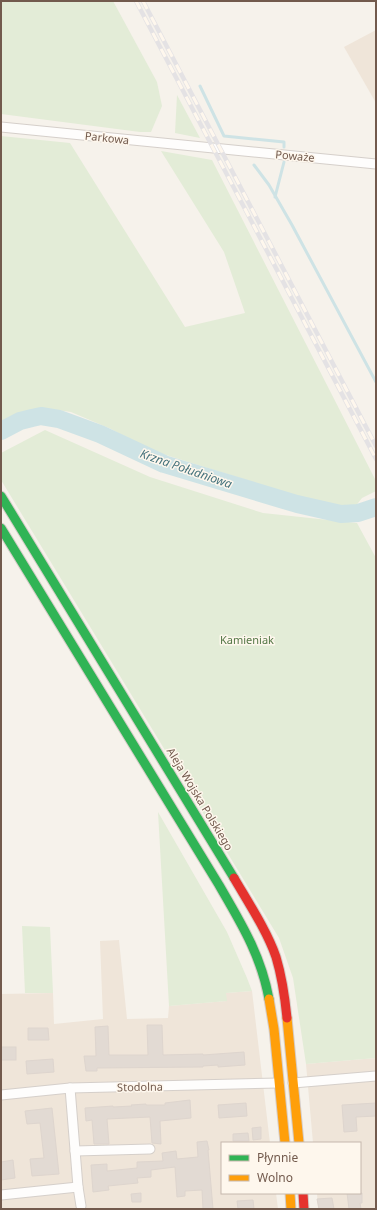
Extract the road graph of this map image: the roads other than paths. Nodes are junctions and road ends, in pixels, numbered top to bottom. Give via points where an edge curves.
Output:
1 (1, 128) edge
2 (213, 149) joint
3 (376, 164) edge
4 (1, 496) edge
5 (1, 528) edge
6 (376, 1076) edge
7 (279, 1083) junction
8 (293, 1083) junction
9 (70, 1088) junction
10 (1, 1095) edge
11 (285, 1142) edge
12 (298, 1142) edge
13 (150, 1149) dead end
14 (75, 1151) junction
15 (78, 1187) junction
16 (290, 1194) edge
17 (303, 1194) edge
18 (1, 1195) edge
19 (81, 1206) dead end
20 (291, 1209) edge
21 (304, 1209) edge

1 - 2 street, Parkowa
2 - 3 street, Poważe
4 - 8 main road, Aleja Wojska Polskiego via 266,934 276,958 284,990
5 - 7 main road via 250,939 268,994
6 - 8 street
7 - 9 street, Stodolna
7 - 11 main road
8 - 12 main road, Aleja Wojska Polskiego
9 - 10 street, Stodolna
9 - 14 street
13 - 14 street
14 - 15 street
15 - 18 street
15 - 19 street
16 - 20 main road
17 - 21 main road

